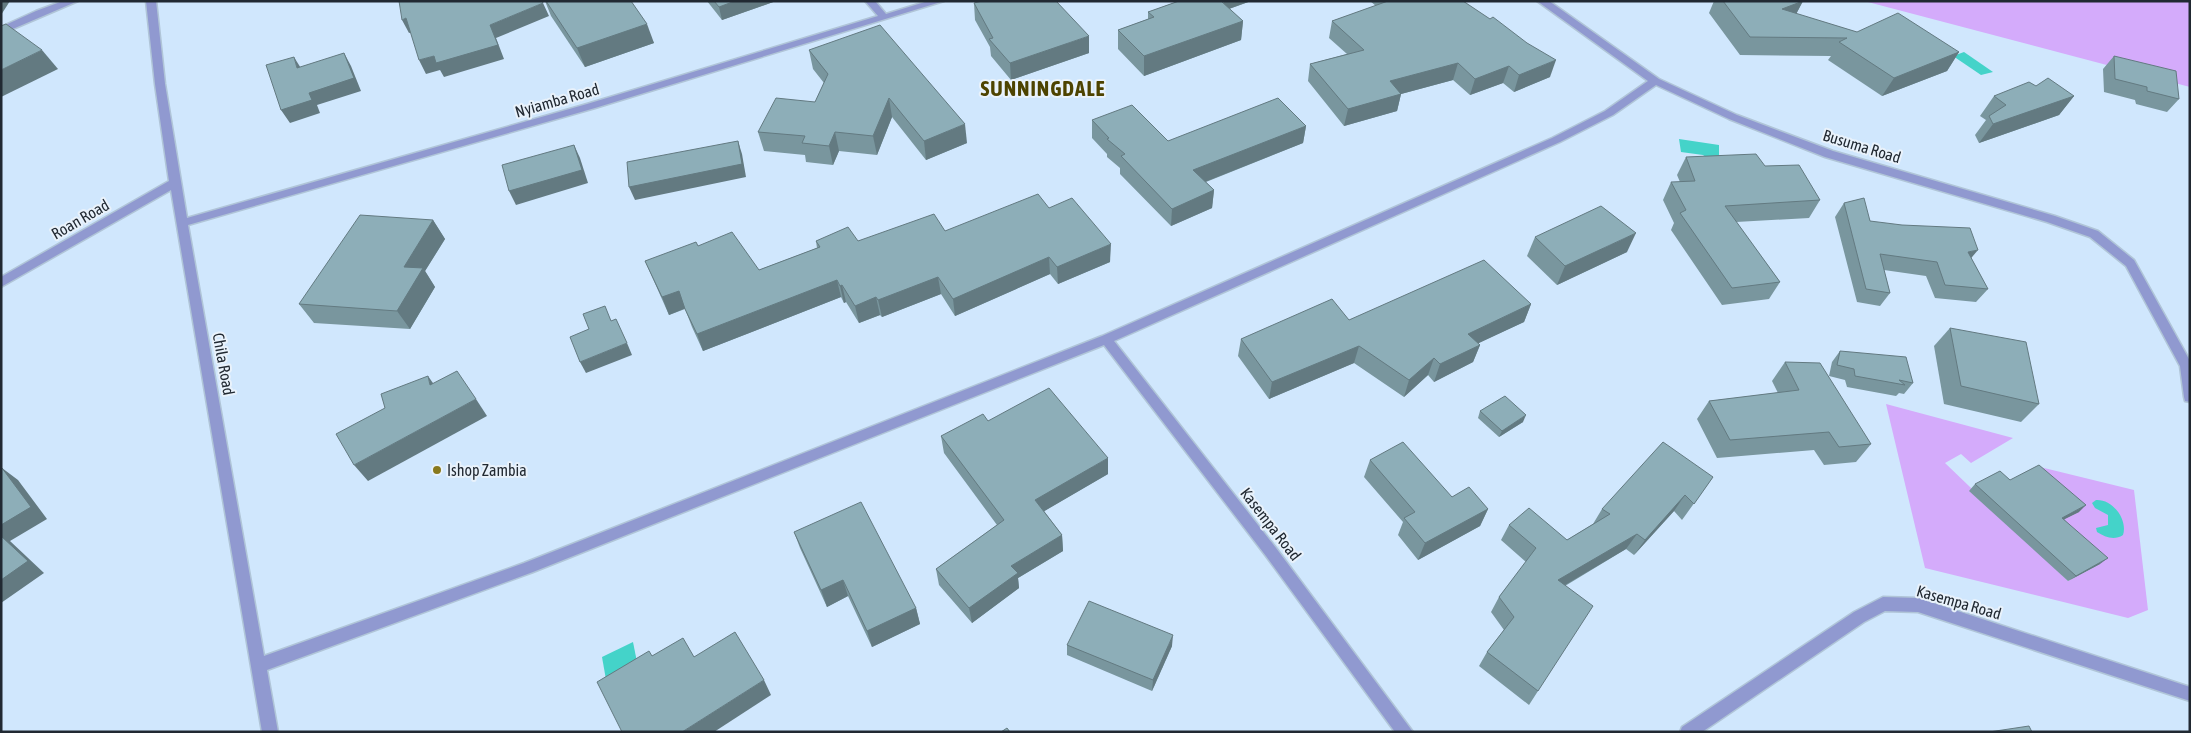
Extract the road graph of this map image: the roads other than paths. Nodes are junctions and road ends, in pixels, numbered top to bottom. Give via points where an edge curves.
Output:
1 (73, 1) edge
2 (151, 1) edge
3 (870, 1) edge
4 (939, 1) edge
5 (1542, 1) edge
6 (884, 18) junction
7 (1, 31) edge
8 (1655, 81) junction
9 (175, 183) junction
10 (182, 222) junction
11 (1, 284) edge
12 (1106, 339) junction
13 (2188, 367) edge
14 (2190, 397) edge
15 (260, 665) junction
16 (2190, 694) edge
17 (270, 732) edge
18 (1405, 732) edge
19 (1688, 732) edge

1 - 7 street
2 - 9 street, Chila Road
3 - 6 street
4 - 6 street, Nyiamba Road
5 - 8 street, Busuma Road
6 - 10 street, Nyiamba Road
8 - 12 street via 1609,113 1556,140
8 - 13 street, Busuma Road via 1733,117 1829,154 2094,234 2130,263
9 - 10 street, Chila Road
9 - 11 street, Roan Road
10 - 15 street, Chila Road
12 - 15 street via 528,568
12 - 18 street, Kasempa Road
13 - 14 street
15 - 17 street, Chila Road
16 - 19 street, Kasempa Road via 1918,605 1883,604 1859,616

